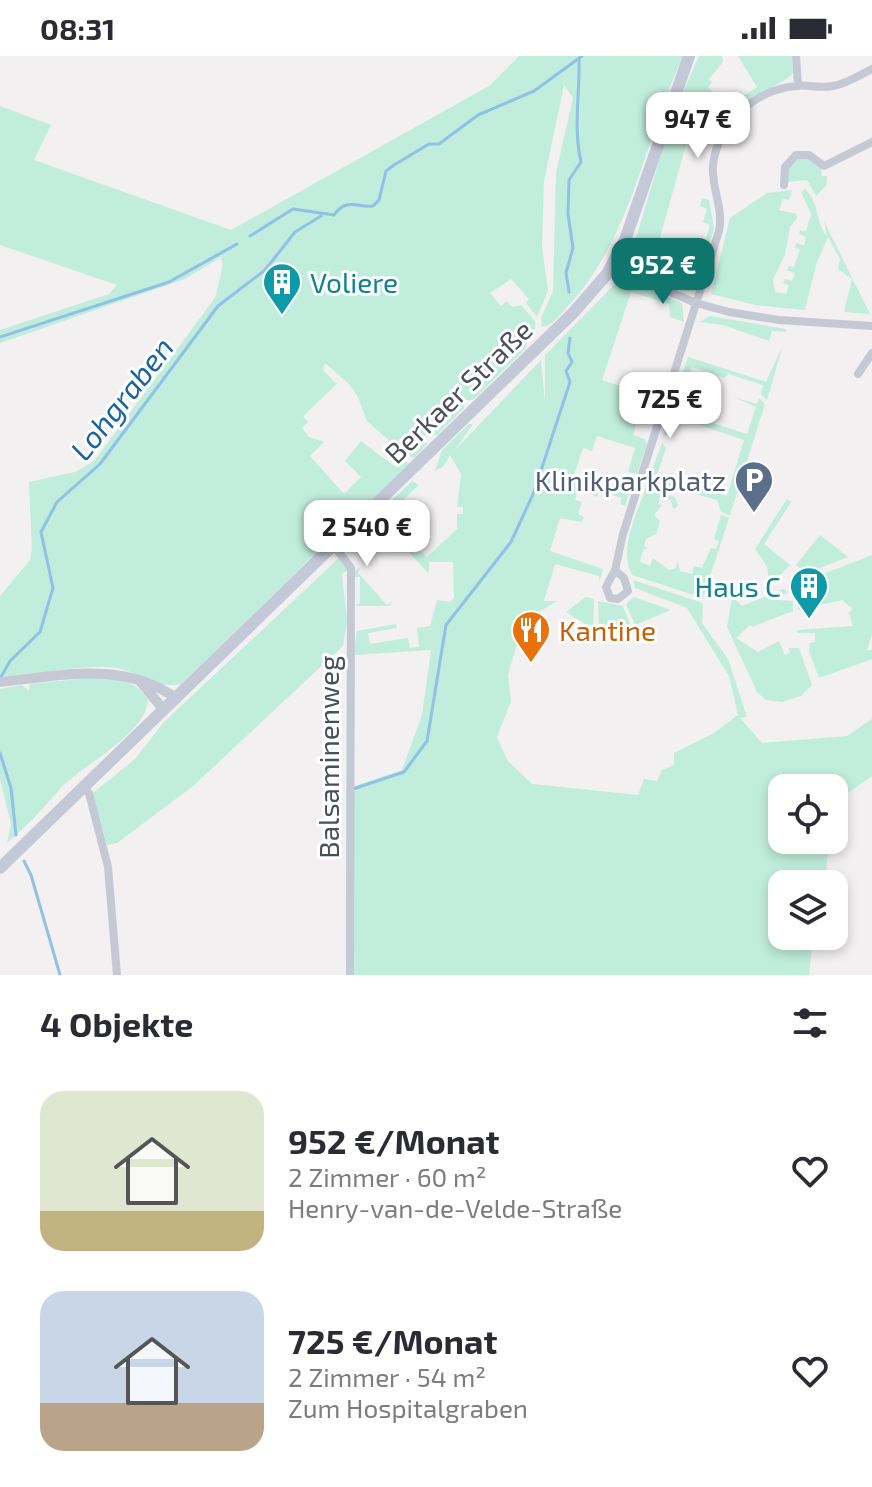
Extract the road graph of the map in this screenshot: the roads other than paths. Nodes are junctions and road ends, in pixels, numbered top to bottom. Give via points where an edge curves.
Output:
1 (689, 56) edge
2 (796, 56) edge
3 (872, 69) edge
4 (798, 85) junction
5 (872, 142) edge
6 (784, 185) dead end
7 (615, 261) junction
8 (643, 278) junction
9 (696, 303) junction
10 (872, 326) edge
11 (872, 353) edge
12 (858, 374) dead end
13 (334, 546) junction
14 (615, 570) dead end
15 (137, 679) junction
16 (0, 682) edge
17 (176, 698) junction
18 (163, 709) junction
19 (83, 787) junction
20 (0, 868) edge
21 (117, 975) edge
22 (350, 975) edge

1 - 7 main road, Berkaer Straße
2 - 4 street
3 - 4 street via 833,86
4 - 9 street via 747,105 723,135 713,180 721,226
5 - 6 street via 824,166 814,157 796,155 785,167
7 - 8 street
7 - 8 street via 627,258
7 - 13 main road, Berkaer Straße via 569,317
8 - 9 street
9 - 10 street via 760,318
9 - 14 street
11 - 12 street
13 - 17 main road, Berkaer Straße
13 - 22 street, Balsaminenweg via 351,568
15 - 16 street via 90,673
15 - 17 street
15 - 18 street
17 - 18 main road, Berkaer Straße
18 - 19 main road, Berkaer Straße
19 - 20 main road, Berkaer Straße
19 - 21 street via 108,867

